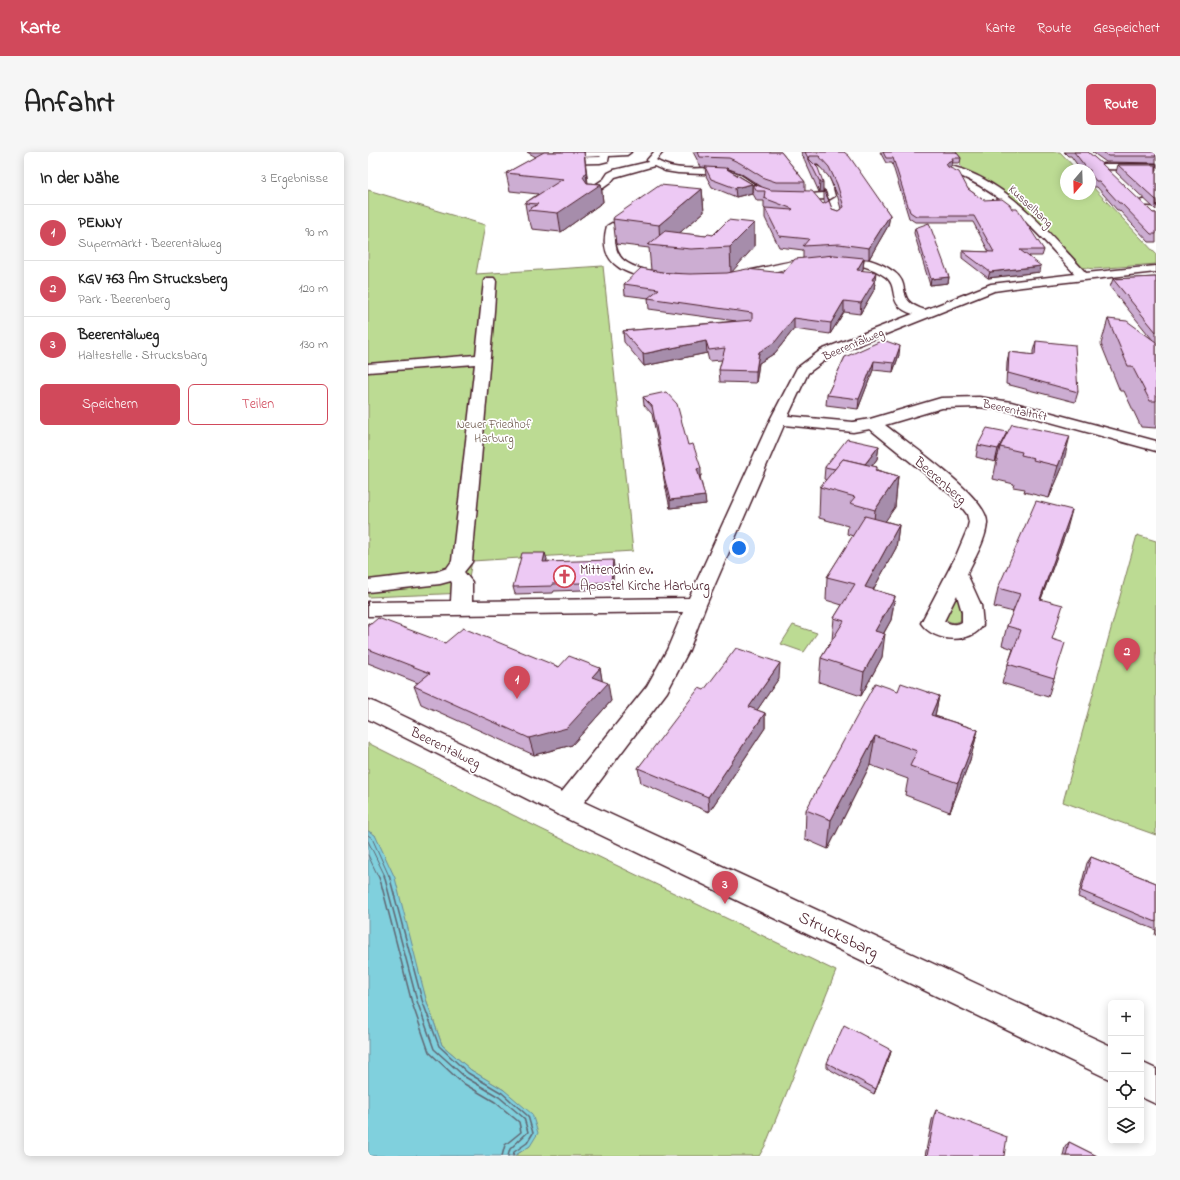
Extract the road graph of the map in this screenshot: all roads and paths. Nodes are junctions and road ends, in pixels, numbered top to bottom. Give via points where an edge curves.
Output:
1 (627, 152) edge
2 (659, 152) edge
3 (605, 154) junction
4 (654, 163) junction
5 (1156, 167) edge
6 (814, 168) edge
7 (951, 169) edge
8 (1115, 177) edge
9 (592, 195) edge
10 (1140, 201) edge
11 (1154, 208) edge
12 (612, 226) dead end
13 (1156, 269) edge
14 (1084, 277) junction
15 (676, 279) edge
16 (722, 279) edge
17 (490, 281) dead end
18 (925, 314) junction
19 (483, 359) junction
20 (368, 368) edge
21 (778, 420) junction
22 (873, 423) junction
23 (1156, 446) edge
24 (454, 572) junction
25 (956, 573) dead end
26 (368, 586) edge
27 (696, 605) junction
28 (462, 608) junction
29 (368, 609) edge
30 (368, 709) edge
31 (566, 806) junction
32 (1108, 1062) edge
33 (1144, 1081) edge
34 (1156, 1087) edge

1 - 3 street
2 - 4 street via 651,160
3 - 3 street via 554,156 551,162 600,160 605,159
4 - 6 street via 677,170 728,173 764,194 773,196 831,199 826,180 820,171
4 - 9 street via 617,172 594,190
5 - 8 street via 1101,165
7 - 14 street, Kusselhang via 983,183 1012,202
10 - 11 street
12 - 15 street via 608,243 618,262 638,272
13 - 14 street, Beerentalweg
14 - 18 street, Beerentalweg via 991,288
16 - 18 street via 807,262 833,260 858,263 879,269 891,276 898,284 902,302 908,308
17 - 19 street
18 - 21 street, Beerentalweg via 826,353 808,364
19 - 20 street
19 - 24 street via 462,562
21 - 22 street, Beerentaltrift via 845,427
21 - 27 street, Beerentalweg
22 - 23 street, Beerentaltrift via 941,403 979,402 1006,406
22 - 25 street, Beerenberg via 960,493 977,517 977,528
24 - 26 street via 440,578
24 - 28 street via 462,582
27 - 28 street
27 - 31 street, Beerentalweg via 678,650 655,692
28 - 29 street
30 - 31 street, Beerentalweg
31 - 32 street, Strucksbarg
33 - 34 street

